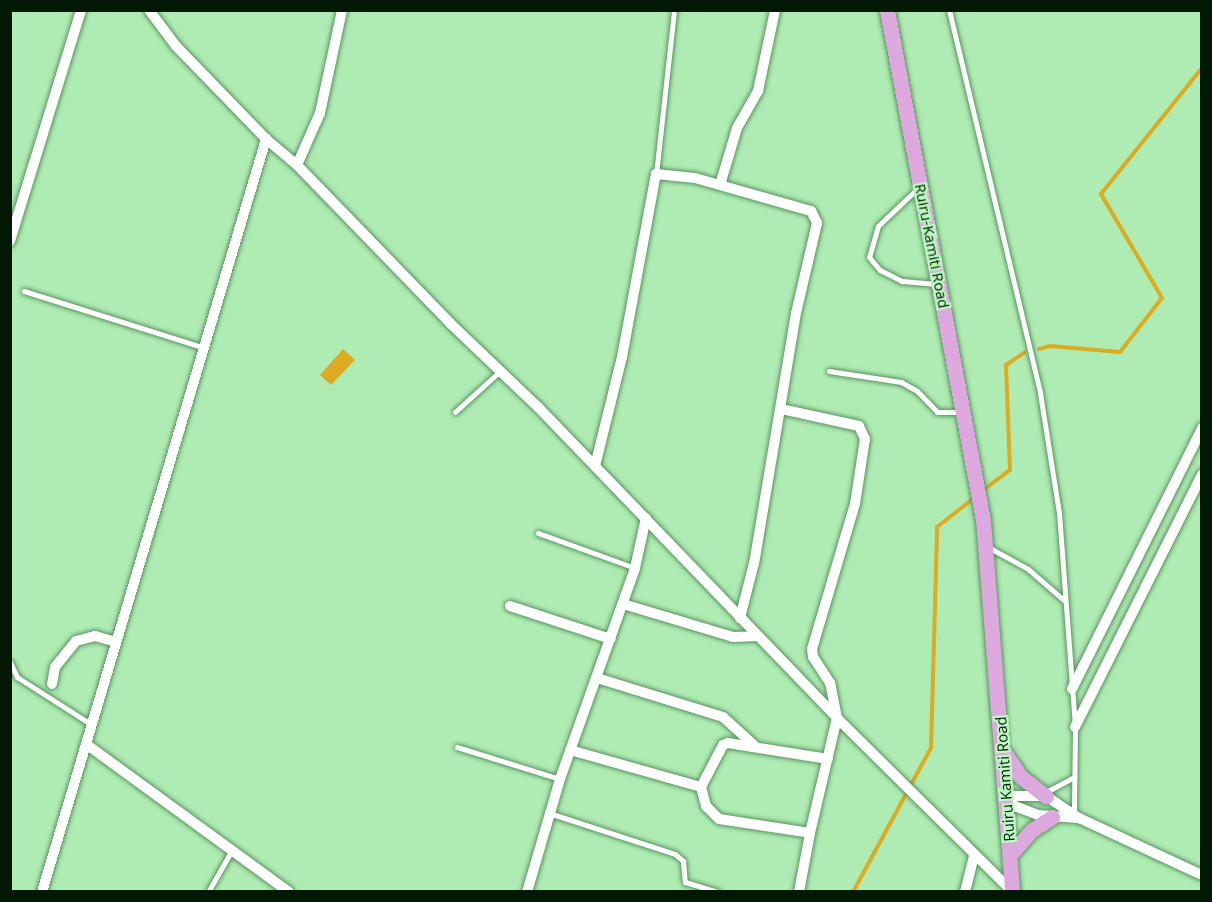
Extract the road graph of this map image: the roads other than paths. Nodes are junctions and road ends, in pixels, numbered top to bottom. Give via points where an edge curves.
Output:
1 (81, 10) edge
2 (149, 10) edge
3 (342, 10) edge
4 (674, 10) edge
5 (775, 10) edge
6 (887, 10) edge
7 (949, 10) edge
8 (266, 140) junction
9 (297, 165) junction
10 (656, 174) junction
11 (720, 185) junction
12 (920, 186) junction
13 (12, 233) edge
14 (940, 284) junction
15 (24, 291) dead end
16 (202, 347) junction
17 (829, 370) dead end
18 (500, 371) junction
19 (782, 409) junction
20 (454, 412) dead end
21 (963, 412) junction
22 (1202, 428) edge
23 (595, 466) junction
24 (1202, 474) edge
25 (646, 518) junction
26 (983, 520) joint
27 (538, 533) dead end
28 (987, 546) junction
29 (635, 568) junction
30 (1065, 601) junction
31 (623, 604) junction
32 (510, 606) dead end
33 (740, 618) junction
34 (758, 636) junction
35 (611, 639) junction
36 (116, 642) junction
37 (10, 662) edge
38 (996, 667) junction
39 (597, 678) junction
40 (52, 684) dead end
41 (1072, 689) junction
42 (837, 718) junction
43 (92, 726) junction
44 (1075, 727) junction
45 (86, 744) junction
46 (755, 746) junction
47 (457, 747) dead end
48 (570, 750) junction
49 (1004, 752) junction
50 (828, 759) junction
51 (1074, 777) junction
52 (560, 779) junction
53 (701, 787) junction
54 (1044, 795) junction
55 (1006, 799) junction
56 (552, 814) junction
57 (1076, 816) junction
58 (1052, 817) junction
59 (810, 833) junction
60 (232, 850) junction
61 (1010, 855) junction
62 (974, 856) junction
63 (1202, 875) edge
64 (1007, 889) edge
65 (531, 890) edge
66 (42, 891) edge
67 (208, 891) edge
68 (286, 891) edge
69 (718, 891) edge
70 (799, 891) edge
71 (965, 891) edge

1 - 13 street
2 - 8 street via 176,46
3 - 9 street via 320,114
4 - 10 lane
5 - 11 street via 758,91 737,128
6 - 12 main road, Ruiru-Kamiti Road
7 - 30 lane via 1040,393 1059,513
8 - 9 street
8 - 16 street
9 - 18 street
10 - 11 street
10 - 23 street via 622,357
11 - 19 street via 815,214 817,223 796,313
12 - 14 main road, Ruiru-Kamiti Road
12 - 14 lane via 878,226 869,257 880,270 902,281
14 - 21 main road, Ruiru-Kamiti Road
15 - 16 lane
16 - 36 street
17 - 21 lane via 901,382 917,391 937,412
18 - 20 lane
18 - 23 street
19 - 33 street
19 - 42 street via 859,426 865,439 855,504 812,649 830,683
21 - 26 main road, Ruiru-Kamiti Road
22 - 41 street
23 - 25 street
24 - 44 street
25 - 29 street
25 - 33 street
26 - 28 main road, Ruiru Kamiti Road
27 - 29 lane
28 - 30 lane via 1028,569
28 - 38 main road, Ruiru Kamiti Road
29 - 31 street
30 - 41 lane
31 - 34 street via 733,637
31 - 35 street
32 - 35 street
33 - 34 street
34 - 42 street
35 - 39 street
36 - 40 street via 95,636 76,641 55,667
36 - 43 street
37 - 43 lane via 17,677
38 - 49 main road, Ruiru Kamiti Road
38 - 64 main road, Ruiru Kamiti Road via 995,760
39 - 46 street via 723,717
39 - 48 street
41 - 44 lane
42 - 50 street
42 - 62 street
43 - 45 street
44 - 51 lane
45 - 60 street
45 - 66 street
46 - 50 street
46 - 53 street via 723,745
47 - 52 lane
48 - 52 street
48 - 53 street
49 - 54 main road via 1020,776
49 - 55 main road, Ruiru Kamiti Road
50 - 59 street
51 - 54 lane
51 - 57 lane
52 - 56 street
53 - 59 street via 706,806 719,819
54 - 55 street
54 - 57 street
55 - 58 street
55 - 61 main road, Ruiru Kamiti Road
56 - 65 street
56 - 69 lane via 675,854 682,861 685,882
57 - 58 street
57 - 63 street
58 - 61 main road via 1021,840
59 - 70 street
60 - 67 lane
60 - 68 street
61 - 64 main road, Ruiru Kamiti Road
62 - 64 street
62 - 71 street

